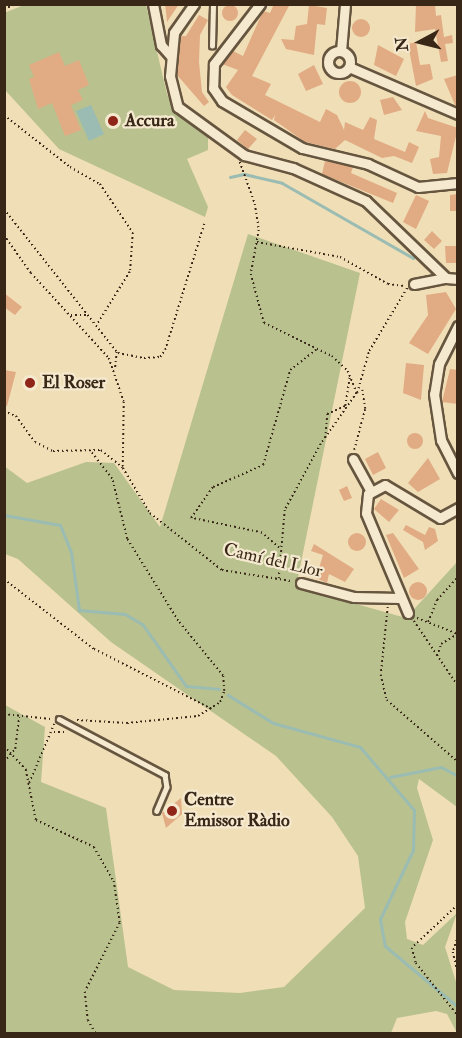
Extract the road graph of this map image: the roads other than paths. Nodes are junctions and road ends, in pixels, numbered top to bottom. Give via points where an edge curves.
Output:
1 (153, 4) edge
2 (194, 4) edge
3 (213, 4) edge
4 (260, 4) edge
5 (345, 4) edge
6 (212, 46) dead end
7 (341, 51) junction
8 (171, 56) junction
9 (349, 67) junction
10 (458, 114) edge
11 (458, 183) edge
12 (446, 278) junction
13 (458, 279) edge
14 (411, 285) road end
15 (458, 326) edge
16 (353, 459) road end
17 (458, 474) edge
18 (370, 490) junction
19 (458, 508) edge
20 (301, 583) road end
21 (399, 598) junction
22 (410, 615) road end
23 (57, 719) road end
24 (158, 811) dead end

1 - 8 street via 159,36
2 - 8 street via 174,33
3 - 6 lane
4 - 11 street via 214,64 213,88 222,101 302,148 368,164 418,187
5 - 7 street
7 - 9 street via 348,57
7 - 9 street via 329,57 329,67 341,73
8 - 12 street via 178,107 224,135 235,150 366,201
9 - 10 street
12 - 13 street
12 - 14 street
15 - 17 street via 442,358 434,394 441,440
16 - 18 street
18 - 19 street via 392,488 440,518
18 - 21 street via 366,513
20 - 21 street, Camí del Llor via 388,600
21 - 22 street
23 - 24 lane via 165,775

